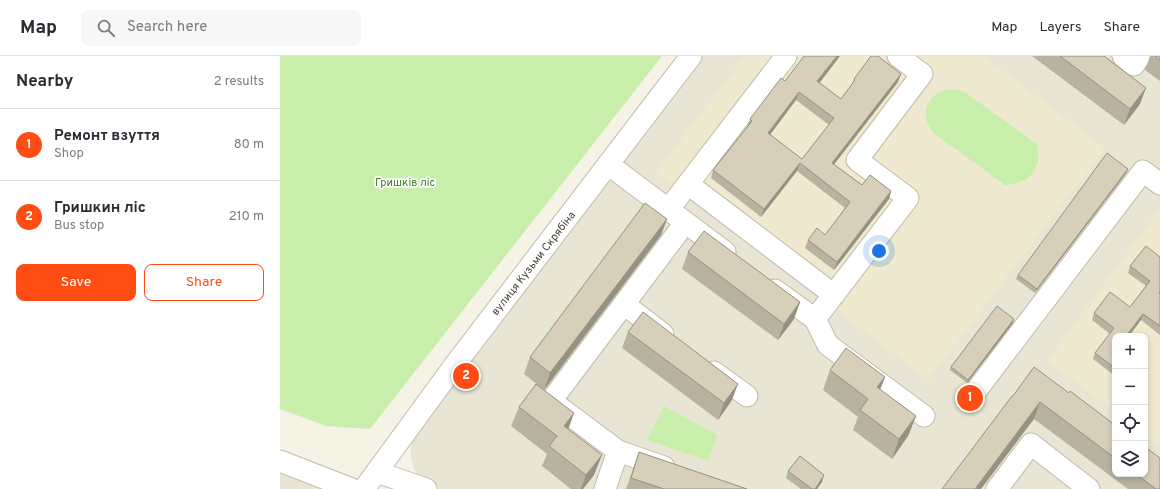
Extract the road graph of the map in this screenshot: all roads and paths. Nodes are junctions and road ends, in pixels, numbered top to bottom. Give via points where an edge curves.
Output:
1 (691, 56) edge
2 (786, 56) edge
3 (898, 56) edge
4 (1123, 56) edge
5 (1140, 56) edge
6 (609, 165) junction
7 (688, 184) junction
8 (1160, 184) edge
9 (668, 210) junction
10 (685, 223) junction
11 (741, 264) edge
12 (760, 278) edge
13 (834, 295) junction
14 (624, 304) junction
15 (815, 320) junction
16 (679, 346) edge
17 (698, 360) edge
18 (976, 391) dead end
19 (747, 396) dead end
20 (924, 416) dead end
21 (397, 444) junction
22 (618, 452) junction
23 (280, 461) edge
24 (377, 472) junction
25 (682, 473) edge
26 (422, 488) edge
27 (352, 489) edge
28 (364, 489) edge
29 (605, 489) edge
30 (997, 489) edge
31 (1089, 489) edge

1 - 6 street, вулиця Кузьми Скрябіна
2 - 7 street
3 - 13 street via 922,74 857,160 908,198
4 - 5 street via 1134,64
6 - 9 street
6 - 21 street, вулиця Кузьми Скрябіна
7 - 9 street
7 - 13 street
8 - 18 street via 1143,171
9 - 10 street
10 - 11 street
10 - 14 street
12 - 15 street
13 - 15 street
14 - 16 street
14 - 22 street via 551,401
15 - 20 street via 828,345
17 - 19 street
21 - 24 street, вулиця Кузьми Скрябіна
21 - 26 street via 398,456 407,475 414,484
22 - 25 street
22 - 29 street
23 - 27 street
24 - 26 street
24 - 28 street, вулиця Кузьми Скрябіна
30 - 31 street via 1032,444

